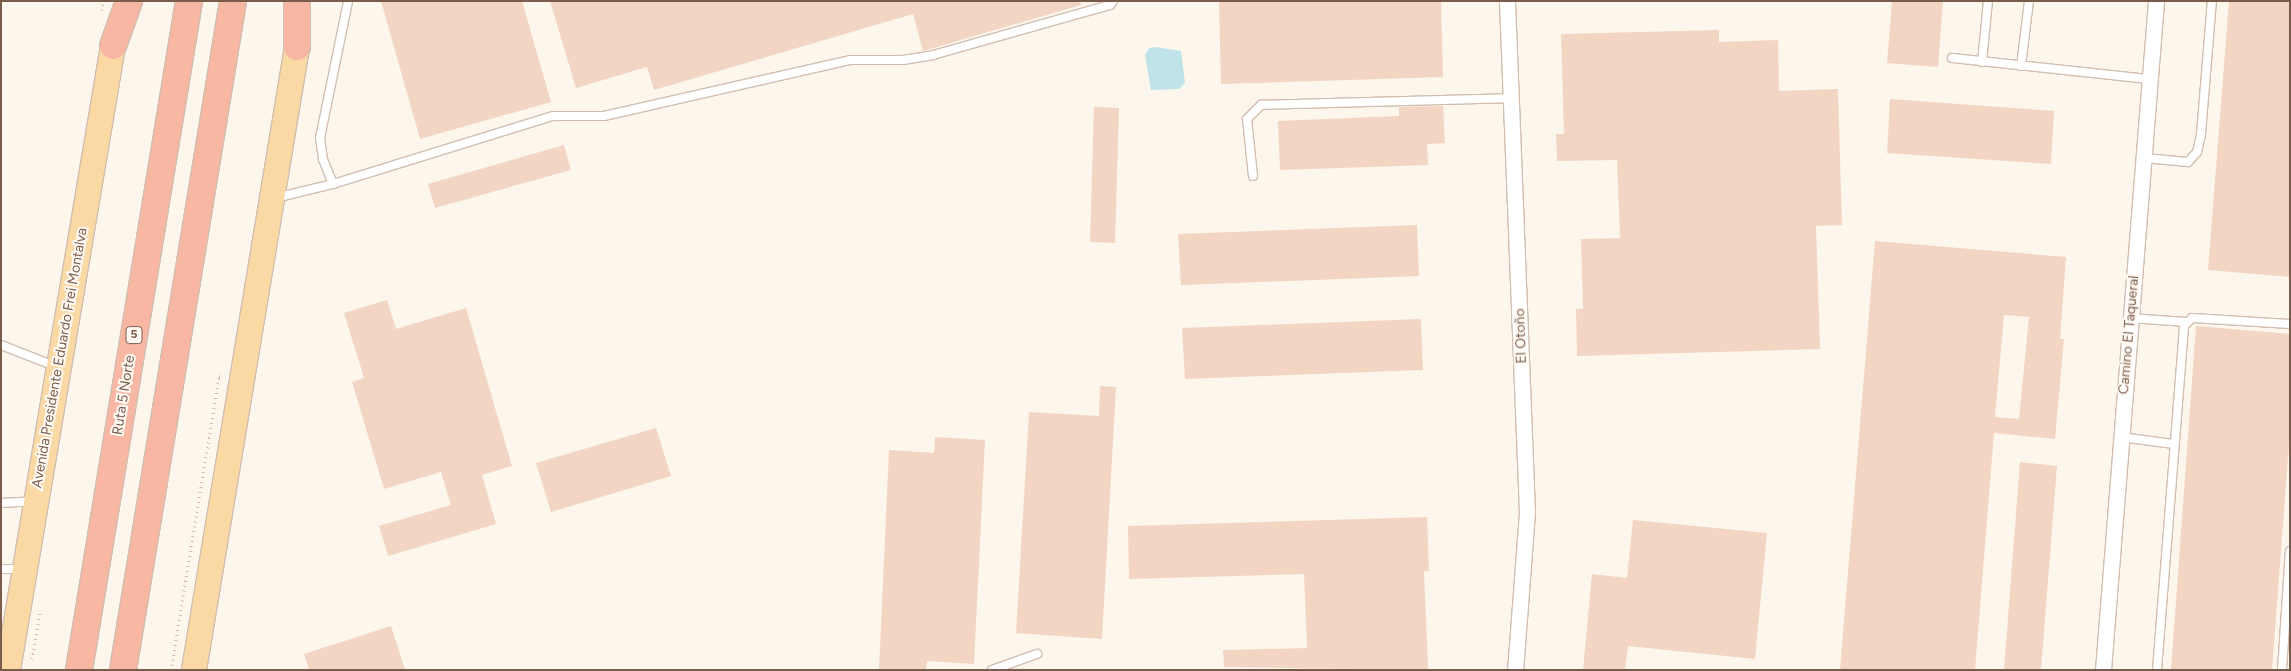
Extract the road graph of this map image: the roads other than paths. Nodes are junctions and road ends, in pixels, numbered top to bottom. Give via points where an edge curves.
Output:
1 (129, 1) edge
2 (189, 1) edge
3 (233, 1) edge
4 (297, 1) edge
5 (348, 1) edge
6 (1113, 1) edge
7 (1507, 1) edge
8 (1988, 1) edge
9 (2028, 1) edge
10 (2156, 1) edge
11 (2212, 1) edge
12 (113, 46) joint
13 (297, 47) joint
14 (1952, 58) dead end
15 (1982, 62) junction
16 (2021, 66) junction
17 (2149, 79) junction
18 (1512, 98) junction
19 (2145, 158) junction
20 (1253, 176) dead end
21 (333, 184) junction
22 (272, 198) junction
23 (2130, 318) junction
24 (2186, 322) junction
25 (2290, 324) edge
26 (1, 345) edge
27 (58, 367) junction
28 (2121, 438) junction
29 (2174, 444) junction
30 (36, 500) junction
31 (1, 503) edge
32 (2290, 551) edge
33 (1, 569) edge
34 (24, 569) junction
35 (7, 646) edge
36 (1037, 654) dead end
37 (8, 670) edge
38 (78, 670) edge
39 (123, 670) edge
40 (194, 670) edge
41 (992, 670) edge
42 (1514, 670) edge
43 (2103, 670) edge
44 (2157, 670) edge
45 (2282, 670) edge

1 - 12 highway
2 - 38 highway, Ruta 5 Norte / 5
3 - 39 highway
4 - 13 highway
5 - 21 lane via 320,138 323,159
6 - 21 lane via 1110,5 933,55 903,60 851,60 604,116 554,116
7 - 18 street, El Otoño
8 - 15 lane
9 - 16 lane
10 - 17 street, Camino El Taqueral
11 - 19 lane via 2197,152 2188,162
12 - 27 main road, Avenida Presidente Eduardo Frei Montalva
13 - 22 main road
14 - 15 lane
15 - 16 lane
16 - 17 lane
17 - 19 street, Camino El Taqueral
18 - 20 lane via 1261,105 1247,119
18 - 42 street, El Otoño via 1527,512
19 - 23 street, Camino El Taqueral
21 - 22 lane
22 - 40 main road
23 - 24 lane
23 - 28 street, Camino El Taqueral
24 - 25 lane via 2192,318
24 - 29 lane
26 - 27 lane
27 - 30 main road, Avenida Presidente Eduardo Frei Montalva
28 - 29 lane
28 - 43 street, Camino El Taqueral
29 - 44 lane
30 - 31 lane
30 - 34 main road, Avenida Presidente Eduardo Frei Montalva
32 - 45 lane
33 - 34 lane
34 - 35 main road, Avenida Presidente Eduardo Frei Montalva
35 - 37 main road, Avenida Presidente Eduardo Frei Montalva
36 - 41 lane

